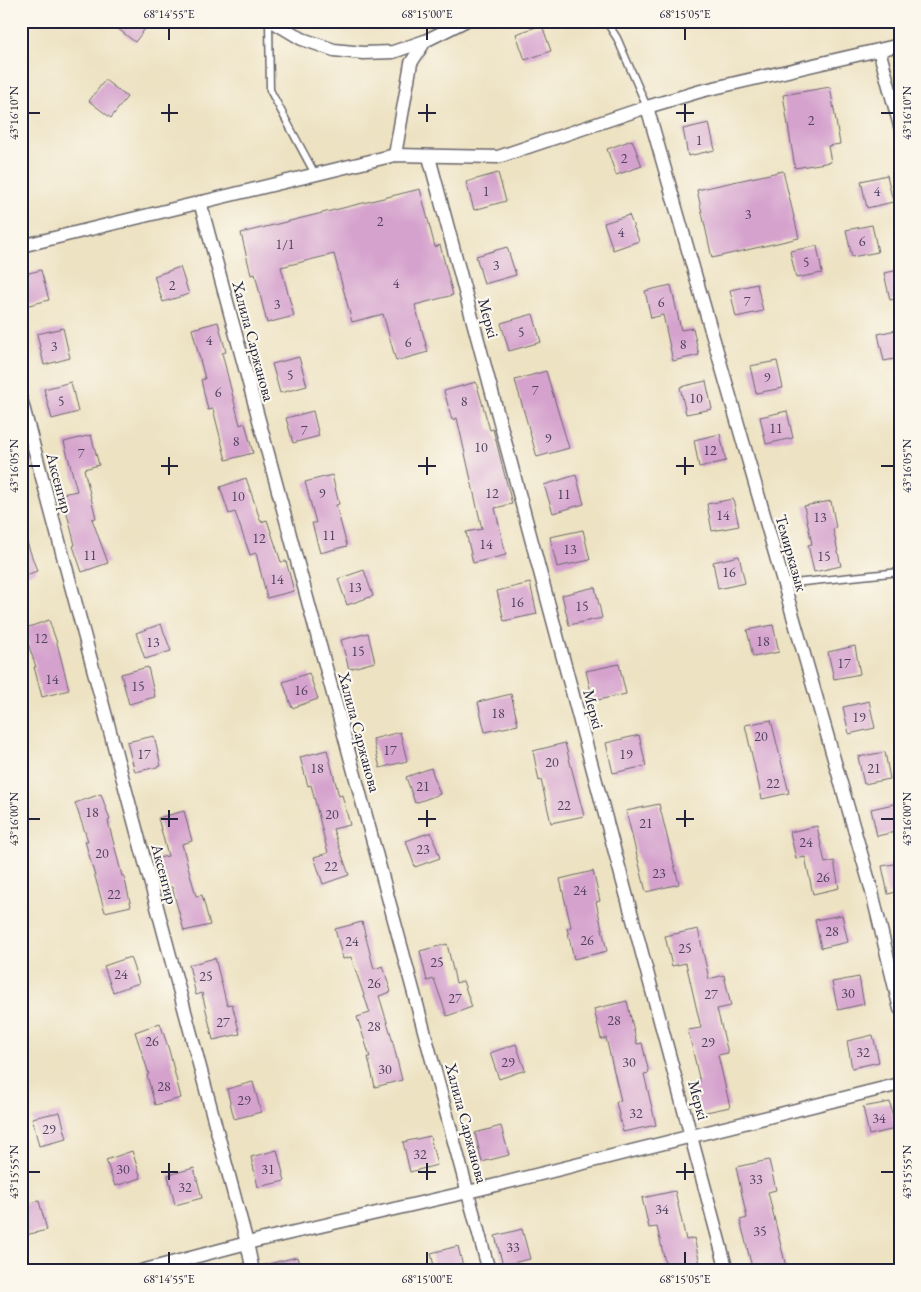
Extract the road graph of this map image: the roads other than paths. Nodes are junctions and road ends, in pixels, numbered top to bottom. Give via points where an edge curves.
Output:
1 (270, 21) edge
2 (465, 21) edge
3 (606, 21) edge
4 (425, 41) junction
5 (900, 45) edge
6 (879, 50) junction
7 (647, 107) junction
8 (900, 126) edge
9 (395, 155) junction
10 (429, 157) junction
11 (315, 174) junction
12 (200, 202) junction
13 (21, 246) edge
14 (21, 399) edge
15 (900, 572) edge
16 (784, 584) junction
17 (900, 1009) edge
18 (900, 1084) edge
19 (692, 1136) junction
20 (468, 1192) junction
21 (247, 1243) junction
22 (141, 1271) edge
23 (253, 1271) edge
24 (489, 1271) edge
25 (727, 1271) edge

1 - 4 street via 302,40 334,50 363,54 393,52
1 - 11 lane via 270,90
2 - 4 street
3 - 7 lane via 617,38
4 - 9 street via 411,63
5 - 6 street
6 - 7 street via 701,91
6 - 8 street
7 - 10 street via 498,157
7 - 16 street, Темирказык
9 - 10 street
9 - 11 street
10 - 19 street, Меркі
11 - 12 street
12 - 13 street
12 - 20 street, Халила Саржанова
14 - 21 street, Аксенгир
15 - 16 lane
16 - 17 street, Темирказык via 871,888
18 - 19 street
19 - 20 street
19 - 25 street, Меркі
20 - 21 street
20 - 24 street, Халила Саржанова
21 - 22 street
21 - 23 street, Аксенгир

